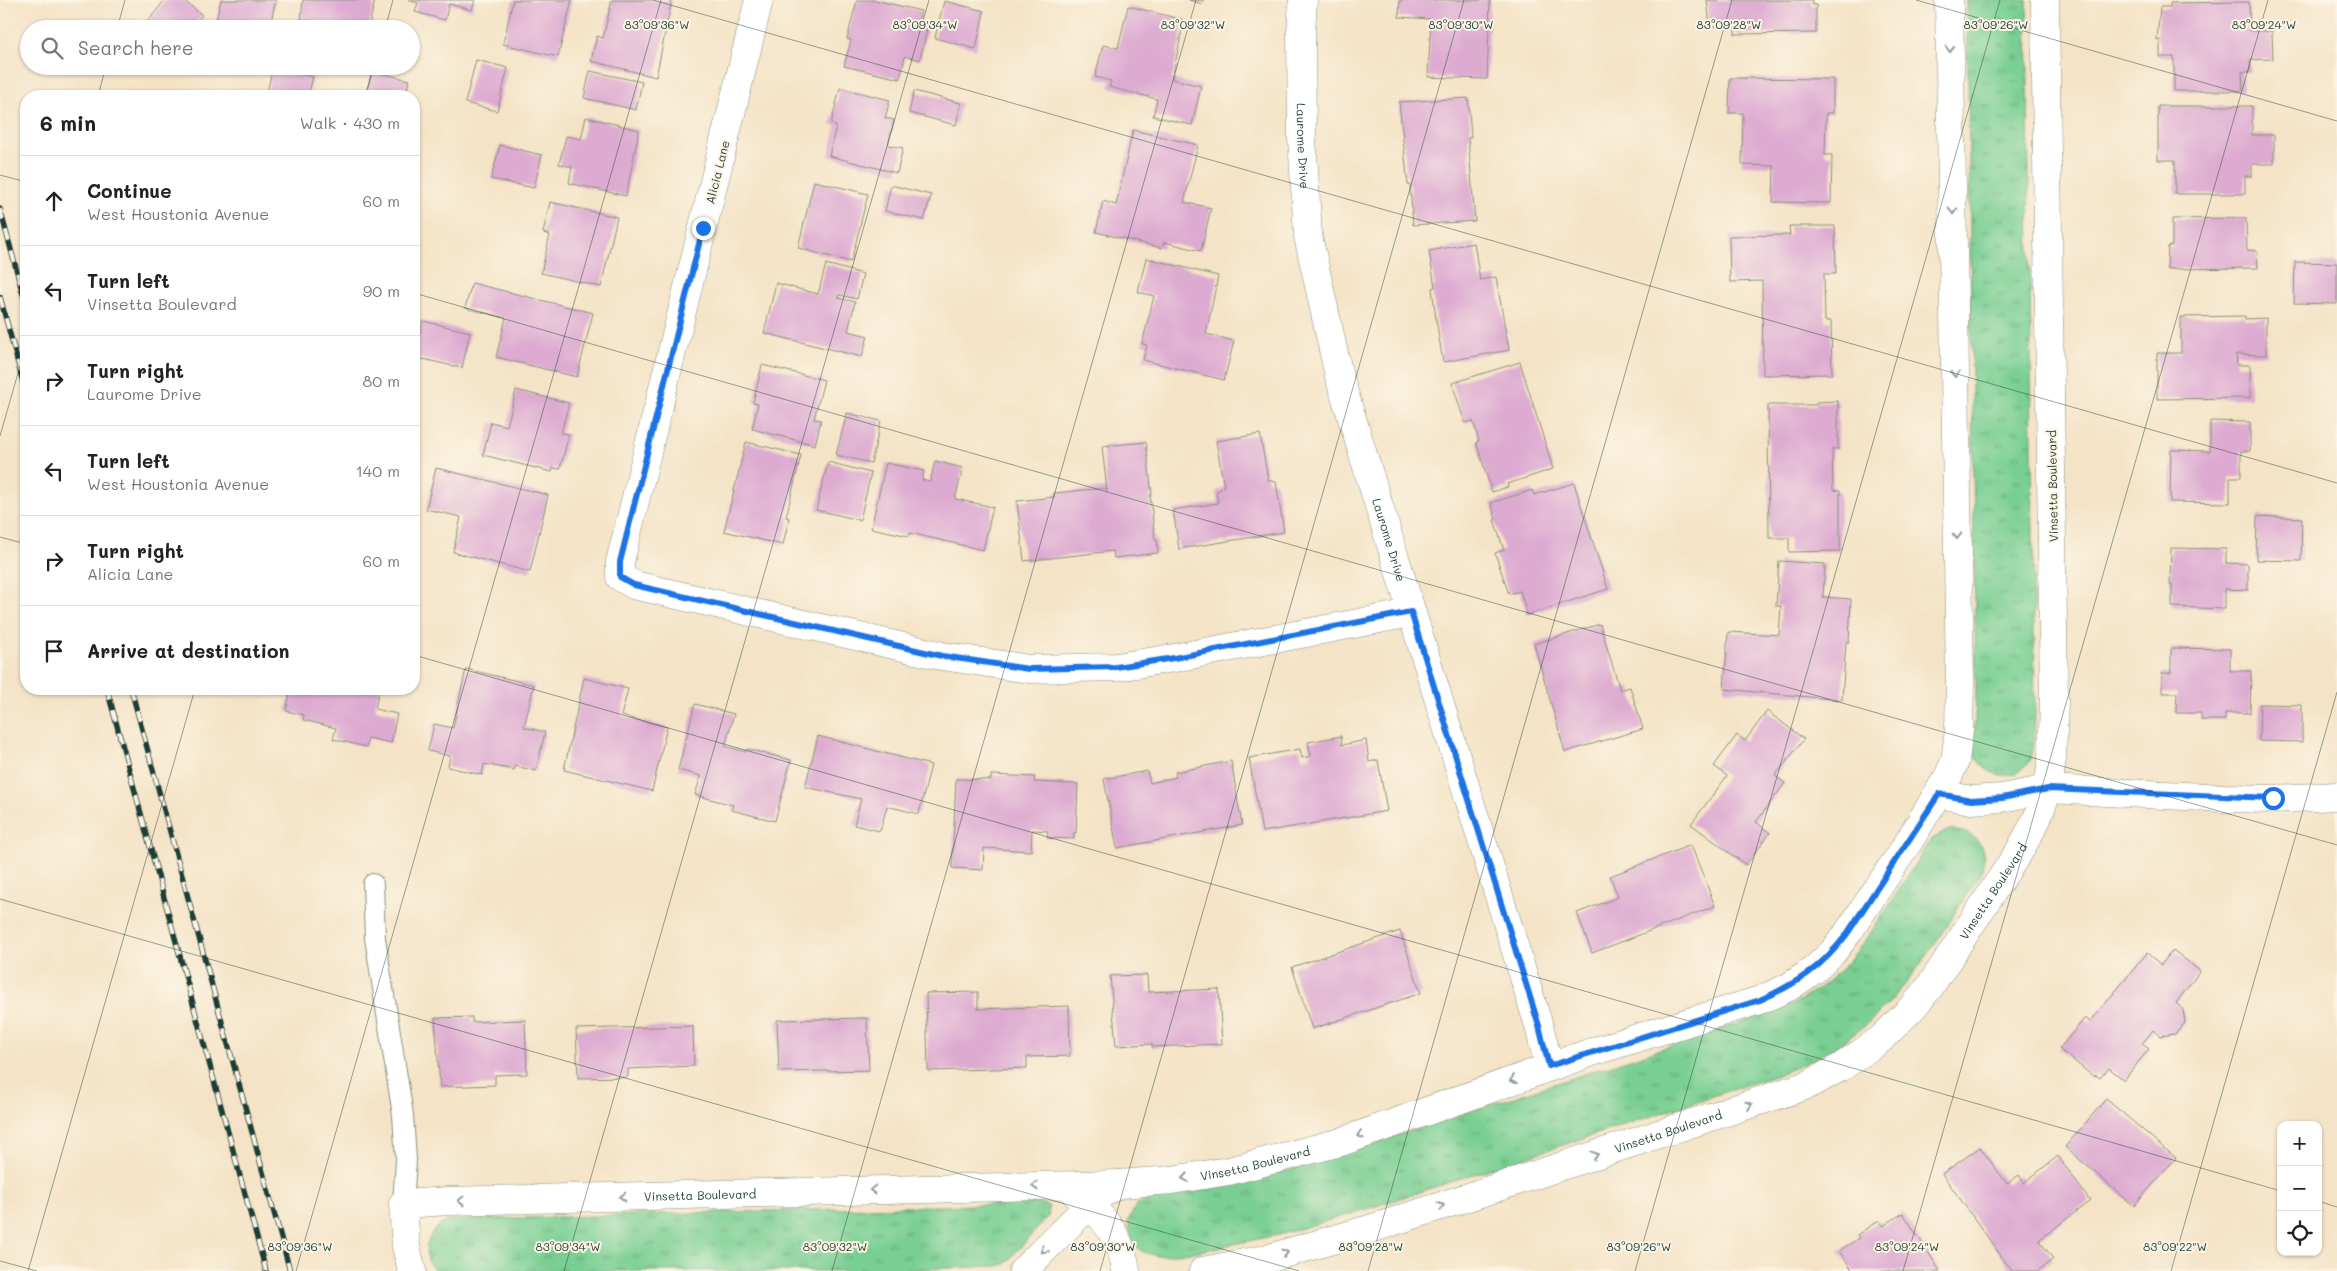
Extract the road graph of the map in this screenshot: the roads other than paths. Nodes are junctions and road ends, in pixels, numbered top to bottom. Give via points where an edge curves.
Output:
1 (759, 0) edge
2 (1303, 0) edge
3 (1949, 0) edge
4 (2045, 0) edge
5 (1411, 612) junction
6 (2048, 789) junction
7 (1939, 794) junction
8 (2337, 796) edge
9 (372, 884) dead end
10 (1549, 1066) junction
11 (1119, 1184) junction
12 (1065, 1186) junction
13 (403, 1204) junction
14 (1090, 1204) junction
15 (412, 1271) edge
16 (1023, 1271) edge
17 (1126, 1271) edge
18 (1203, 1271) edge

1 - 5 street, Alicia Lane via 620,562 620,577 634,585 942,656 1029,669 1116,667
2 - 5 street, Laurome Drive via 1302,137 1308,236 1339,376
3 -> 7 street, Vinsetta Boulevard via 1959,730 1955,761
4 - 6 street, Vinsetta Boulevard via 2054,702
5 - 10 street, Laurome Drive
6 - 7 street via 1971,800
6 - 8 street via 2222,798
18 -> 6 street, Vinsetta Boulevard via 1270,1258 1380,1226 1808,1085 1843,1066 1881,1039 1929,988 2020,850 2037,819
7 - 10 street, Vinsetta Boulevard via 1847,934 1814,970 1789,987 1760,1000
9 - 13 lane via 375,938 403,1115 406,1160
10 -> 11 street, Vinsetta Boulevard via 1412,1118 1281,1158 1229,1171
11 - 12 street, Vinsetta Boulevard
11 - 14 street
12 -> 13 street, Vinsetta Boulevard
12 - 14 street
13 - 15 street via 406,1246
14 -> 16 street
14 - 17 street via 1107,1222 1118,1241

